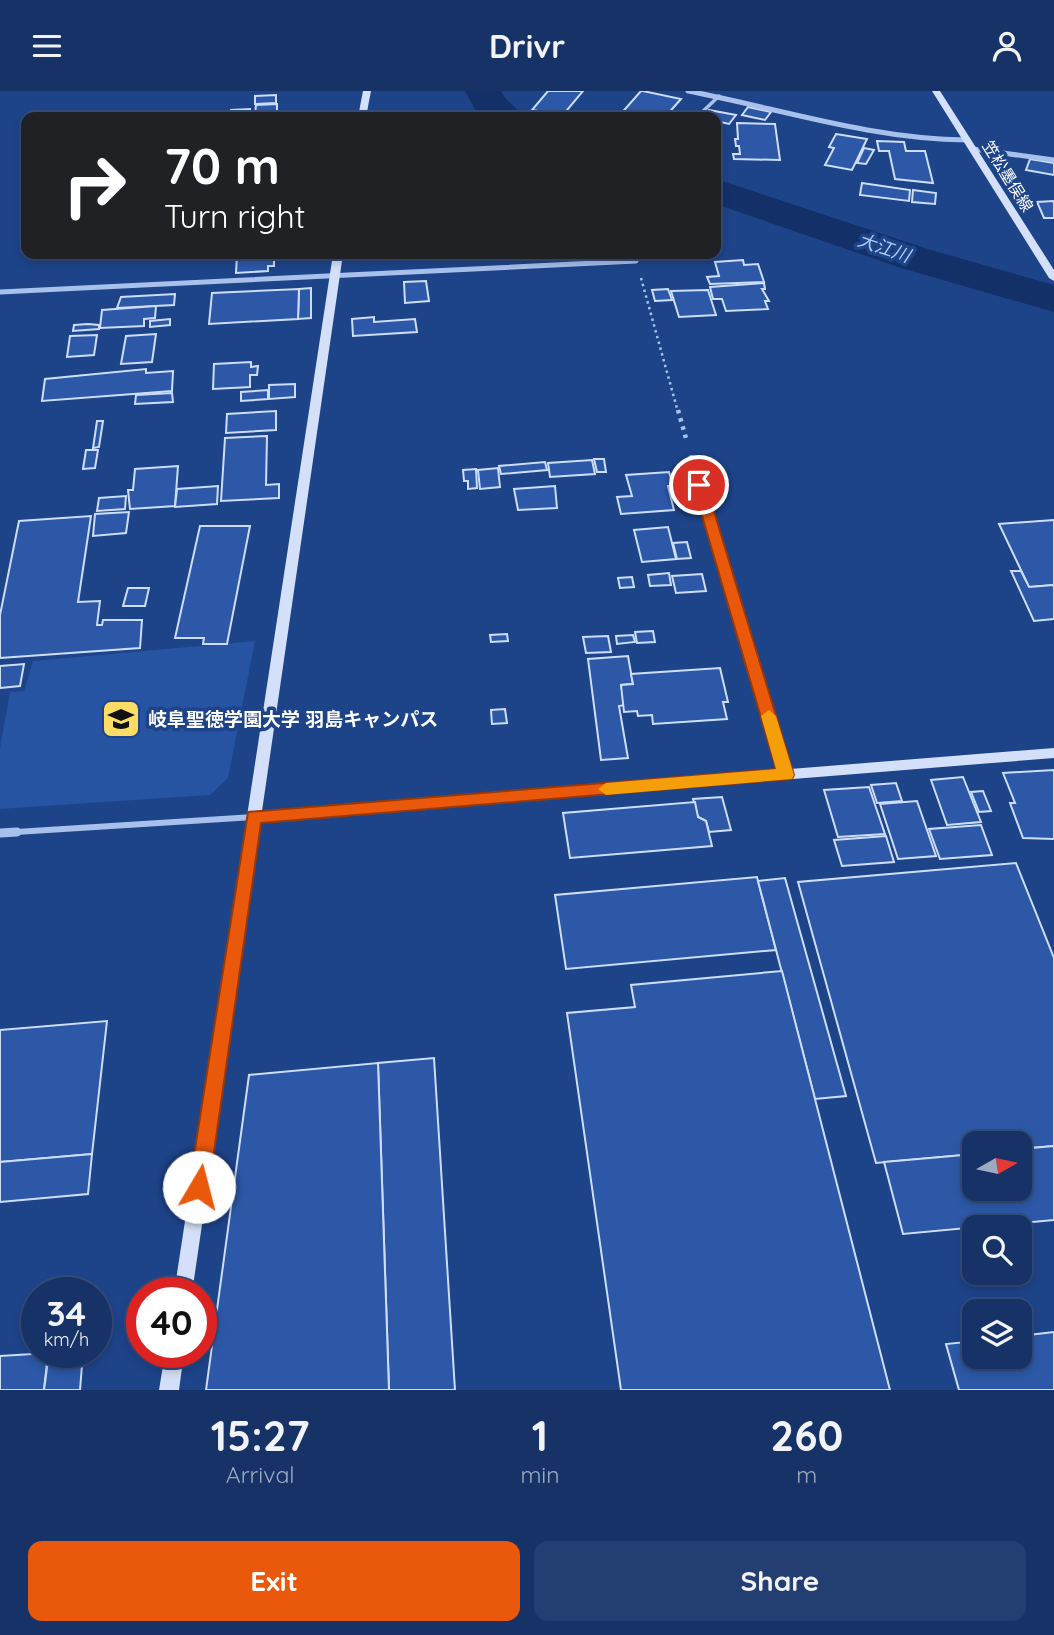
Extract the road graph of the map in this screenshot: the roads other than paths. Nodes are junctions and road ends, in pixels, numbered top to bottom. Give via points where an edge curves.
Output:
1 (367, 91) edge
2 (688, 91) edge
3 (936, 91) edge
4 (719, 96) junction
5 (363, 112) edge
6 (702, 112) edge
7 (970, 144) junction
8 (1054, 160) edge
9 (337, 259) edge
10 (636, 261) road end
11 (334, 275) junction
12 (1052, 276) edge
13 (0, 292) edge
14 (691, 458) road end
15 (1054, 753) edge
16 (786, 775) junction
17 (254, 817) junction
18 (0, 833) edge
19 (185, 1277) edge
20 (172, 1368) edge
21 (169, 1390) edge

1 - 5 street
2 - 4 street
3 - 7 street, 笠松墨俣線
4 - 6 lane
4 - 7 street via 878,134
7 - 8 street
7 - 12 street, 笠松墨俣線
9 - 11 street
10 - 11 street
11 - 13 street
11 - 17 street
14 - 16 street
15 - 16 street
16 - 17 street
17 - 18 street
17 - 19 street
20 - 21 street

